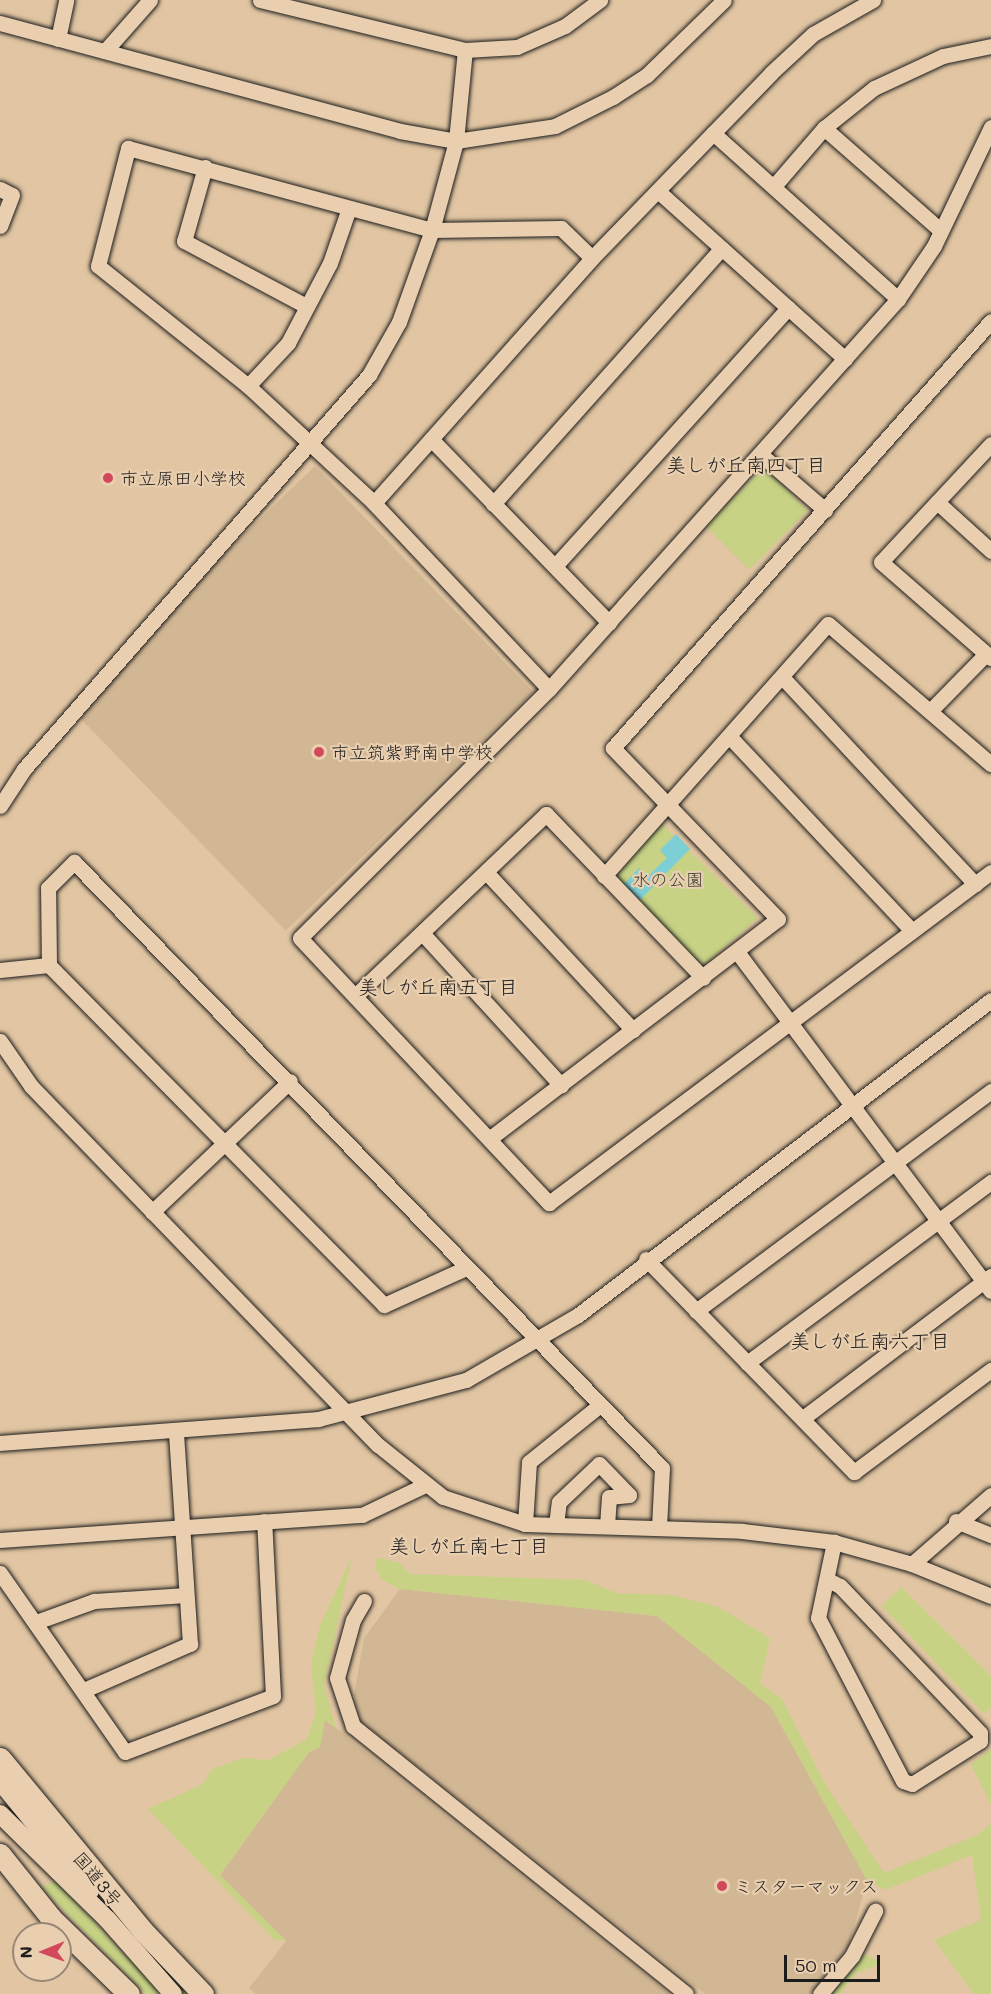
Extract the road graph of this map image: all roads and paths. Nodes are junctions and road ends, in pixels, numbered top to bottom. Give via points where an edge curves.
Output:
1 (66, 0) edge
2 (150, 0) edge
3 (262, 0) edge
4 (600, 0) edge
5 (724, 0) edge
6 (873, 0) edge
7 (0, 23) edge
8 (58, 39) junction
9 (991, 46) edge
10 (465, 50) junction
11 (105, 51) junction
12 (991, 127) edge
13 (824, 128) junction
14 (713, 134) junction
15 (456, 141) junction
16 (205, 167) junction
17 (774, 186) junction
18 (0, 189) edge
19 (658, 192) junction
20 (348, 211) junction
21 (0, 226) edge
22 (432, 230) junction
23 (940, 230) junction
24 (722, 248) junction
25 (592, 258) junction
26 (898, 299) junction
27 (306, 306) junction
28 (788, 308) junction
29 (991, 321) edge
30 (845, 359) junction
31 (248, 386) junction
32 (431, 439) junction
33 (312, 446) junction
34 (990, 446) edge
35 (760, 454) junction
36 (937, 502) junction
37 (374, 503) junction
38 (493, 504) junction
39 (825, 510) junction
40 (991, 550) edge
41 (555, 566) junction
42 (609, 623) junction
43 (989, 656) edge
44 (783, 678) junction
45 (549, 689) junction
46 (931, 710) junction
47 (730, 737) junction
48 (991, 764) edge
49 (4, 788) edge
50 (667, 802) junction
51 (0, 806) edge
52 (486, 872) junction
53 (991, 872) edge
54 (604, 876) junction
55 (975, 884) junction
56 (912, 931) junction
57 (423, 933) junction
58 (738, 953) junction
59 (49, 965) junction
60 (0, 970) edge
61 (703, 978) junction
62 (355, 996) junction
63 (991, 1000) edge
64 (792, 1024) junction
65 (633, 1030) junction
66 (0, 1041) edge
67 (290, 1081) junction
68 (561, 1084) junction
69 (991, 1091) edge
70 (852, 1102) junction
71 (489, 1139) junction
72 (225, 1142) junction
73 (895, 1162) junction
74 (991, 1182) edge
75 (152, 1212) junction
76 (939, 1221) junction
77 (646, 1259) junction
78 (466, 1268) junction
79 (989, 1283) edge
80 (696, 1311) junction
81 (537, 1343) junction
82 (747, 1363) junction
83 (991, 1370) edge
84 (599, 1406) junction
85 (349, 1414) junction
86 (803, 1418) junction
87 (176, 1432) junction
88 (0, 1443) edge
89 (425, 1485) junction
90 (991, 1495) edge
91 (264, 1521) junction
92 (956, 1521) junction
93 (525, 1524) junction
94 (182, 1525) junction
95 (556, 1525) junction
96 (607, 1526) junction
97 (660, 1528) junction
98 (991, 1535) edge
99 (0, 1540) edge
100 (834, 1542) junction
101 (912, 1564) junction
102 (0, 1573) edge
103 (828, 1580) junction
104 (186, 1595) junction
105 (991, 1596) edge
106 (364, 1602) dead end
107 (36, 1622) junction
108 (84, 1690) junction
109 (0, 1758) edge
110 (0, 1781) edge
111 (0, 1814) edge
112 (0, 1854) edge
113 (875, 1911) dead end
114 (107, 1919) junction
115 (129, 1994) edge
116 (173, 1994) edge
117 (203, 1994) edge
118 (686, 1994) edge
119 (820, 1994) edge

1 - 8 street
2 - 11 street
3 - 10 street
4 - 10 street via 565,26 517,47
5 - 15 street via 647,75 604,102 555,126
6 - 14 street via 813,34
7 - 8 street
8 - 11 street
9 - 13 street via 918,66 874,88
10 - 15 street
11 - 15 street via 400,131
12 - 23 street
13 - 17 street
13 - 23 street
14 - 17 street
14 - 19 street
15 - 22 street
16 - 20 street
16 - 27 street via 184,241
16 - 31 street via 128,148 98,266
17 - 26 street
18 - 21 street via 12,195
19 - 24 street
19 - 25 street
20 - 22 street
20 - 27 street via 330,263
22 - 25 street via 561,228
22 - 33 street via 399,322 369,375
23 - 26 street
24 - 28 street
24 - 38 street
25 - 32 street
26 - 30 street
27 - 31 street via 288,343
28 - 30 street
28 - 41 street
29 - 39 street
30 - 35 street
31 - 33 street
32 - 37 street
32 - 38 street
33 - 37 street
33 - 49 street
34 - 36 street
35 - 39 street
35 - 42 street
36 - 40 street
36 - 43 street via 881,562
37 - 45 street
38 - 41 street
39 - 50 street via 613,748
41 - 42 street
42 - 45 street
43 - 46 street
44 - 46 street via 828,624
44 - 47 street
44 - 55 street
45 - 62 street via 300,938
46 - 48 street
47 - 50 street
47 - 56 street
49 - 51 street
50 - 54 street
50 - 58 street via 778,919
52 - 54 street via 546,814
52 - 57 street
52 - 65 street
53 - 55 street
54 - 61 street
55 - 56 street
56 - 64 street
57 - 62 street
57 - 68 street
58 - 61 street
58 - 64 street
59 - 60 street
59 - 67 street via 48,888 74,862
59 - 72 street
61 - 65 street
62 - 71 street
63 - 70 street
64 - 70 street
64 - 71 street via 549,1203
65 - 68 street
66 - 75 street via 21,1075
67 - 72 street
67 - 78 street
68 - 71 street
69 - 73 street
70 - 73 street
70 - 77 street
72 - 75 street
72 - 78 street via 384,1305
73 - 76 street
73 - 80 street
74 - 76 street
75 - 85 street
76 - 79 street
76 - 82 street
77 - 80 street
77 - 81 street
78 - 81 street
79 - 86 street
80 - 82 street
81 - 84 street
81 - 85 street via 466,1380
82 - 86 street
83 - 86 street via 854,1472
84 - 93 street via 529,1462
84 - 97 street via 662,1468
85 - 87 street
85 - 89 street
87 - 88 street
87 - 94 street
89 - 91 street via 363,1520
89 - 93 street via 461,1506
90 - 92 street
91 - 94 street
91 - 108 street via 273,1696 125,1752
92 - 98 street
92 - 101 street
93 - 95 street
94 - 99 street
94 - 104 street
95 - 96 street
95 - 96 street via 559,1502 599,1464 629,1495 629,1499 609,1497
96 - 97 street
97 - 100 street
100 - 101 street
100 - 103 street
101 - 105 street
102 - 107 street
103 - 103 street via 819,1618 903,1781 912,1784 980,1741 980,1733 840,1586
104 - 107 street via 93,1601
104 - 108 street via 190,1644
106 - 118 street via 353,1620 337,1678 352,1726
107 - 108 street
109 - 117 highway, 国道3号 via 143,1931
110 - 114 main road
111 - 114 main road
112 - 115 highway via 51,1918
113 - 119 street via 852,1956
114 - 116 main road

